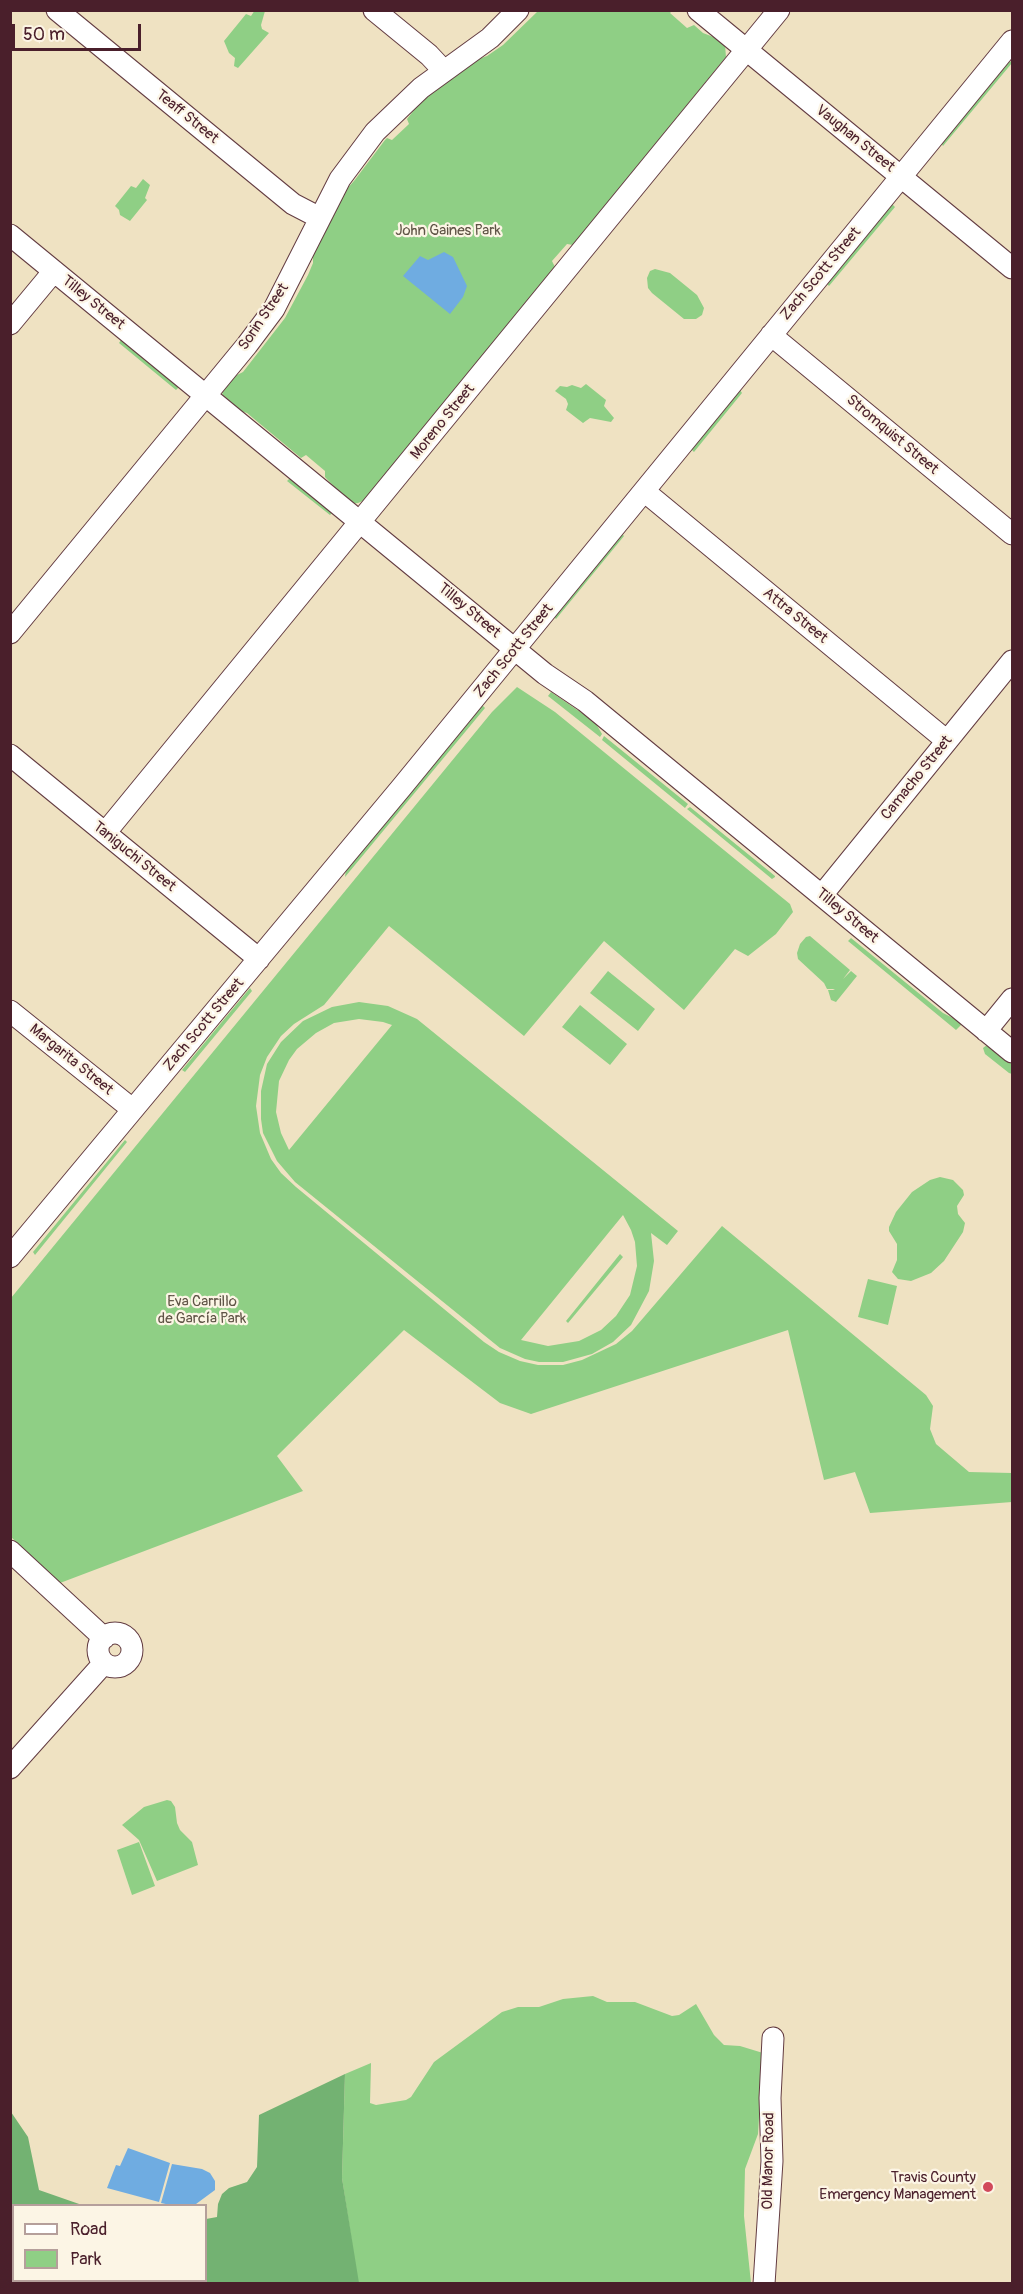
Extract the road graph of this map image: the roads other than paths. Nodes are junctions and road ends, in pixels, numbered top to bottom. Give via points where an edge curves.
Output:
1 (57, 10) edge
2 (374, 10) edge
3 (518, 10) edge
4 (698, 10) edge
5 (779, 10) edge
6 (1012, 41) edge
7 (747, 51) junction
8 (444, 71) junction
9 (902, 177) junction
10 (320, 218) junction
11 (10, 235) edge
12 (1012, 268) edge
13 (54, 271) junction
14 (10, 324) edge
15 (771, 335) junction
16 (206, 395) junction
17 (644, 491) junction
18 (360, 523) junction
19 (1012, 534) edge
20 (10, 633) edge
21 (515, 649) junction
22 (1012, 661) edge
23 (947, 741) junction
24 (10, 755) edge
25 (105, 833) junction
26 (822, 895) junction
27 (259, 959) junction
28 (1012, 999) edge
29 (10, 1011) edge
30 (986, 1031) junction
31 (1012, 1052) edge
32 (132, 1109) junction
33 (10, 1257) edge
34 (10, 1551) edge
35 (104, 1638) junction
36 (104, 1663) junction
37 (10, 1768) edge
38 (773, 2038) dead end
39 (764, 2283) edge

1 - 10 street, Teaff Street via 293,204
2 - 8 street
3 - 8 street, Sorin Street via 490,38
4 - 7 street, Vaughan Street
5 - 7 street, Moreno Street
6 - 9 street, Zach Scott Street
7 - 9 street, Vaughan Street
7 - 18 street, Moreno Street
8 - 10 street, Sorin Street via 375,132 349,164
9 - 12 street, Vaughan Street
9 - 15 street, Zach Scott Street
10 - 16 street, Sorin Street via 274,309
11 - 13 street, Tilley Street
13 - 14 street
13 - 16 street, Tilley Street
15 - 17 street, Zach Scott Street
15 - 19 street, Stromquist Street
16 - 18 street, Tilley Street
16 - 20 street, Sorin Street
17 - 21 street, Zach Scott Street
17 - 23 street, Attra Street
18 - 21 street, Tilley Street
18 - 25 street, Moreno Street
21 - 26 street, Tilley Street via 562,687 585,700
21 - 27 street, Zach Scott Street
22 - 23 street, Camacho Street
23 - 26 street, Camacho Street
24 - 25 street, Taniguchi Street
25 - 27 street, Taniguchi Street
26 - 30 street, Tilley Street
27 - 32 street, Zach Scott Street
28 - 30 street
29 - 32 street, Margarita Street
30 - 31 street, Tilley Street
32 - 33 street, Zach Scott Street
34 - 35 street
35 - 36 street via 99,1652
35 - 36 street via 119,1634 128,1640 132,1650 129,1660 120,1666
36 - 37 street
38 - 39 street, Old Manor Road via 772,2161

